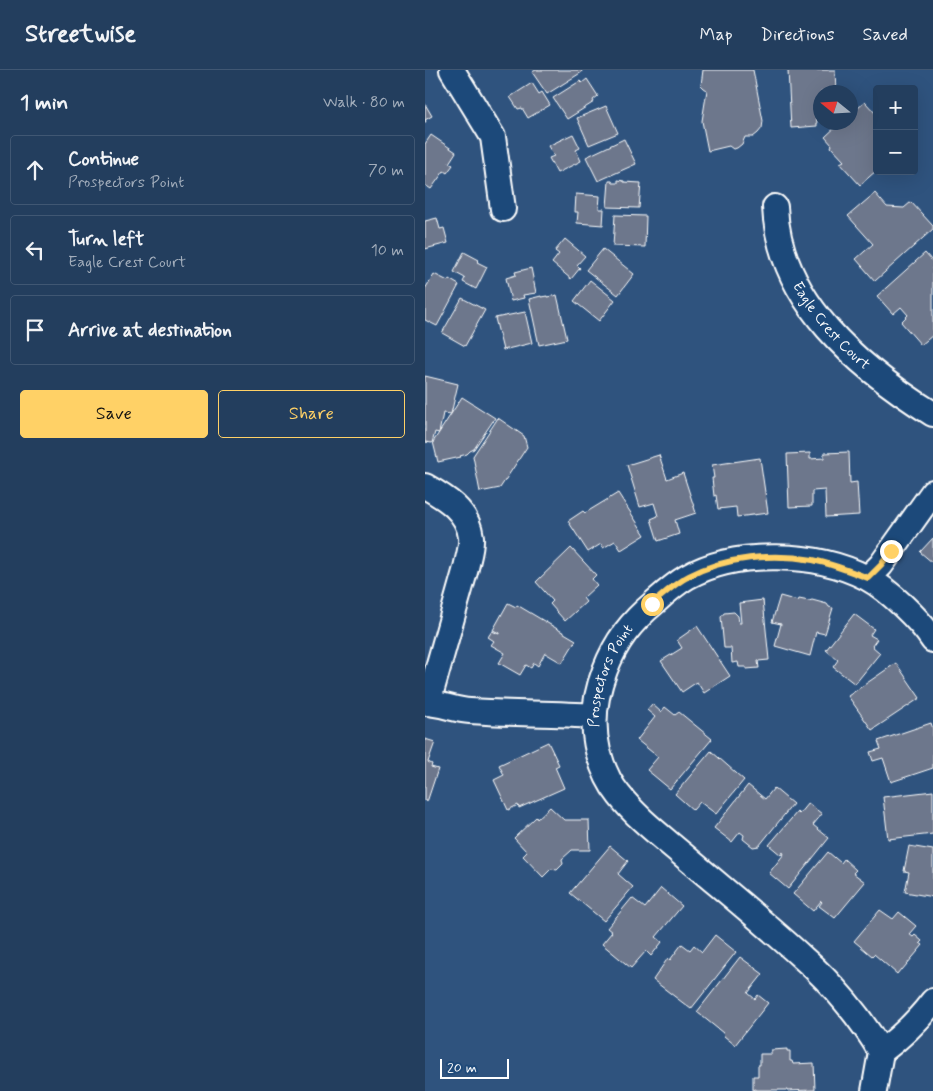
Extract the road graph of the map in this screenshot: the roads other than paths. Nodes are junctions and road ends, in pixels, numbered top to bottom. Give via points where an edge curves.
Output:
1 (452, 70) edge
2 (775, 207) dead end
3 (503, 209) dead end
4 (933, 414) edge
5 (425, 486) edge
6 (933, 492) edge
7 (868, 578) junction
8 (933, 640) edge
9 (426, 703) edge
10 (594, 716) junction
11 (933, 1001) edge
12 (881, 1052) junction
13 (874, 1091) edge

1 - 3 street via 493,137
2 - 4 street, Eagle Crest Court via 783,256 798,288 818,317 864,364
5 - 9 street via 462,513 471,538 466,568
6 - 7 street via 881,565
7 - 8 street, Prospectors Point via 917,620
7 - 10 street, Prospectors Point via 812,560 764,557 726,563 688,576 641,614 618,642 599,686
9 - 10 street via 471,712
10 - 12 street, Prospectors Point via 603,768 618,794 641,819 817,970 871,1035
11 - 12 street via 911,1028
12 - 13 street

